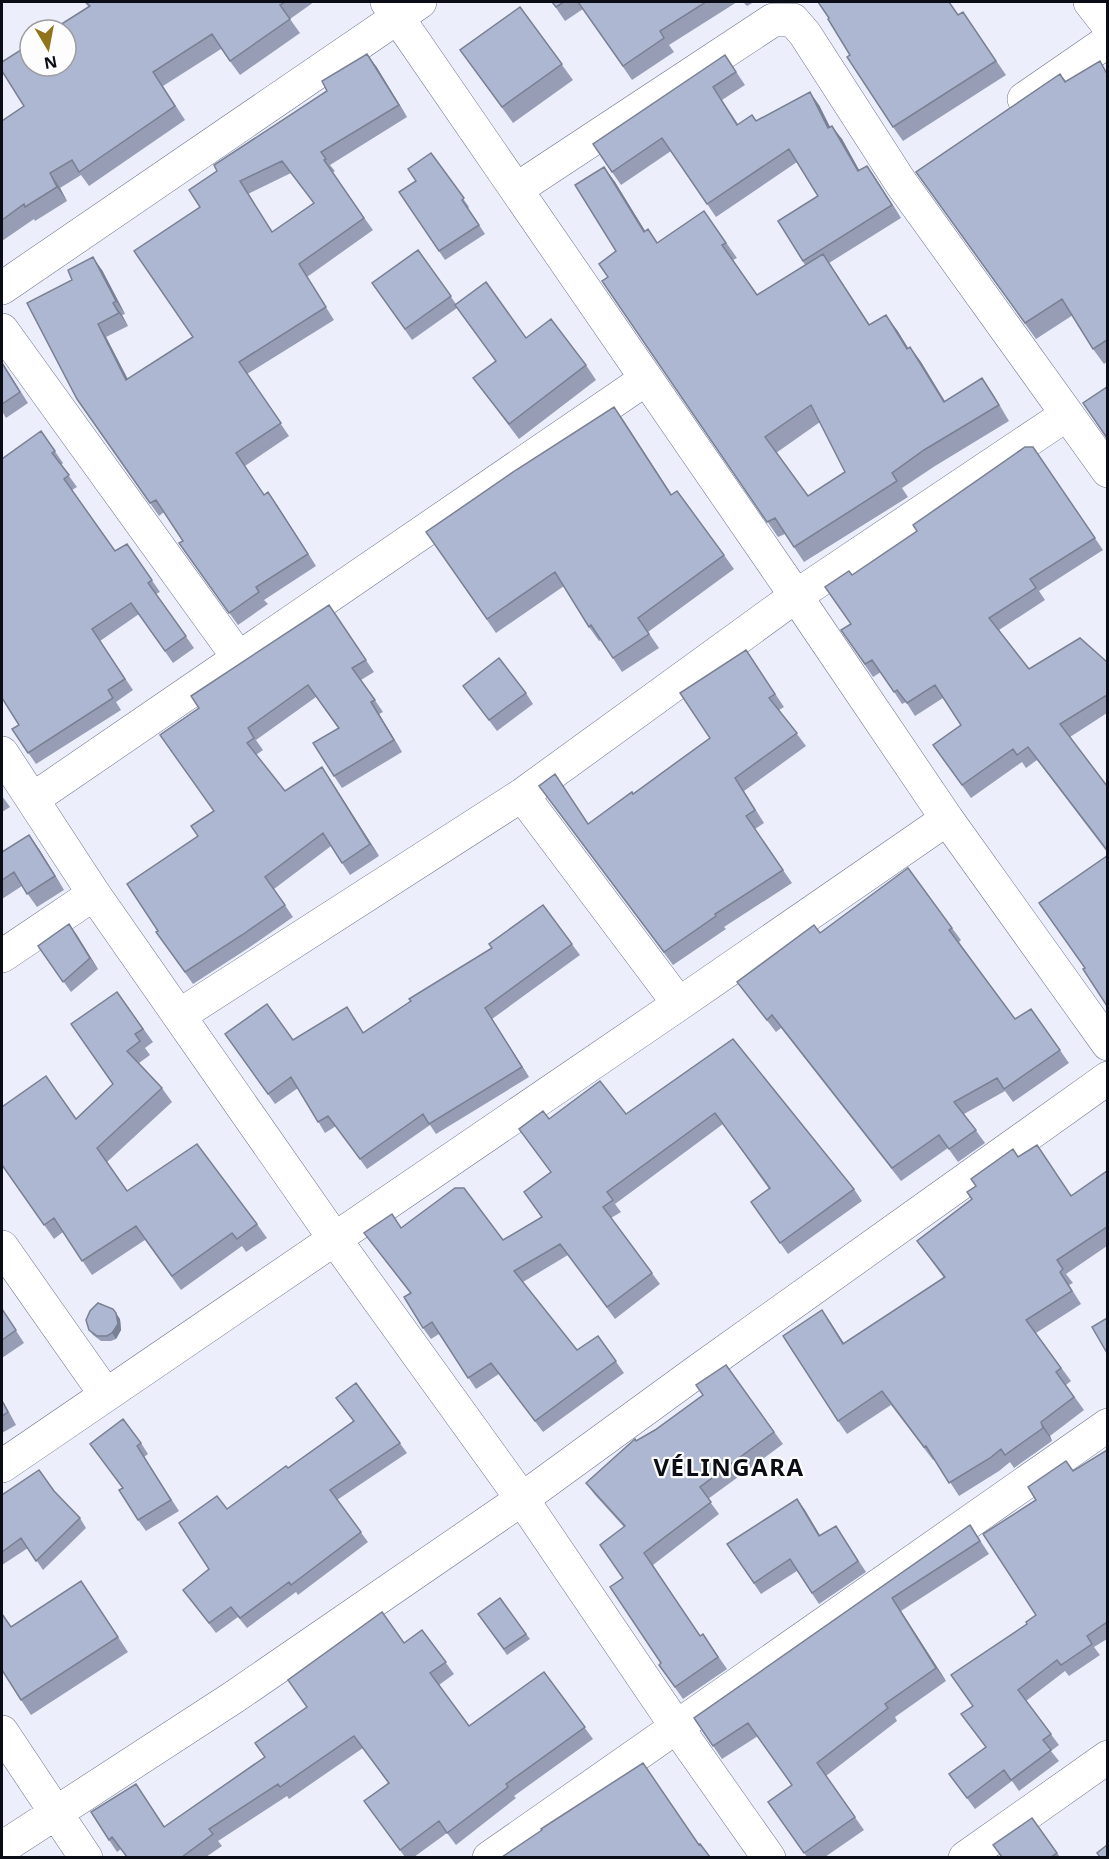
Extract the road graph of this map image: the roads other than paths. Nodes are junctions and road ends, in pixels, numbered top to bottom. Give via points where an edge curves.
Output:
1 (1090, 2) edge
2 (402, 6) edge
3 (1107, 25) edge
4 (1107, 41) edge
5 (999, 115) edge
6 (517, 189) junction
7 (2, 288) edge
8 (2, 330) edge
9 (646, 379) junction
10 (1066, 415) junction
11 (1107, 471) edge
12 (796, 596) junction
13 (238, 657) junction
14 (2, 753) edge
15 (522, 795) junction
16 (33, 799) junction
17 (946, 819) junction
18 (94, 894) junction
19 (2, 956) edge
20 (679, 1004) junction
21 (180, 1015) junction
22 (1107, 1044) edge
23 (1107, 1078) edge
24 (334, 1239) junction
25 (2, 1247) edge
26 (106, 1395) junction
27 (1107, 1425) edge
28 (2, 1466) edge
29 (522, 1499) junction
30 (676, 1726) junction
31 (2, 1732) edge
32 (1107, 1757) edge
33 (55, 1811) junction
34 (2, 1848) edge
35 (86, 1857) edge
36 (489, 1857) edge
37 (769, 1857) edge
38 (965, 1857) edge

1 - 3 main road
2 - 6 main road
2 - 7 main road
4 - 5 main road
6 - 9 main road
6 - 10 main road via 773,20 793,20 911,176
8 - 13 main road
9 - 12 main road
9 - 13 main road
10 - 11 main road
10 - 12 main road
12 - 15 main road
12 - 17 main road
13 - 16 main road
14 - 16 main road
15 - 20 main road
15 - 21 main road
16 - 18 main road
17 - 20 main road
17 - 22 main road
18 - 19 main road
18 - 21 main road
20 - 24 main road
21 - 24 main road
23 - 29 main road
24 - 26 main road
24 - 29 main road
25 - 26 main road
26 - 28 main road
27 - 30 main road
29 - 30 main road
29 - 33 main road via 234,1697
30 - 36 main road
30 - 37 main road
31 - 33 main road
32 - 38 main road
33 - 34 main road
33 - 35 main road

